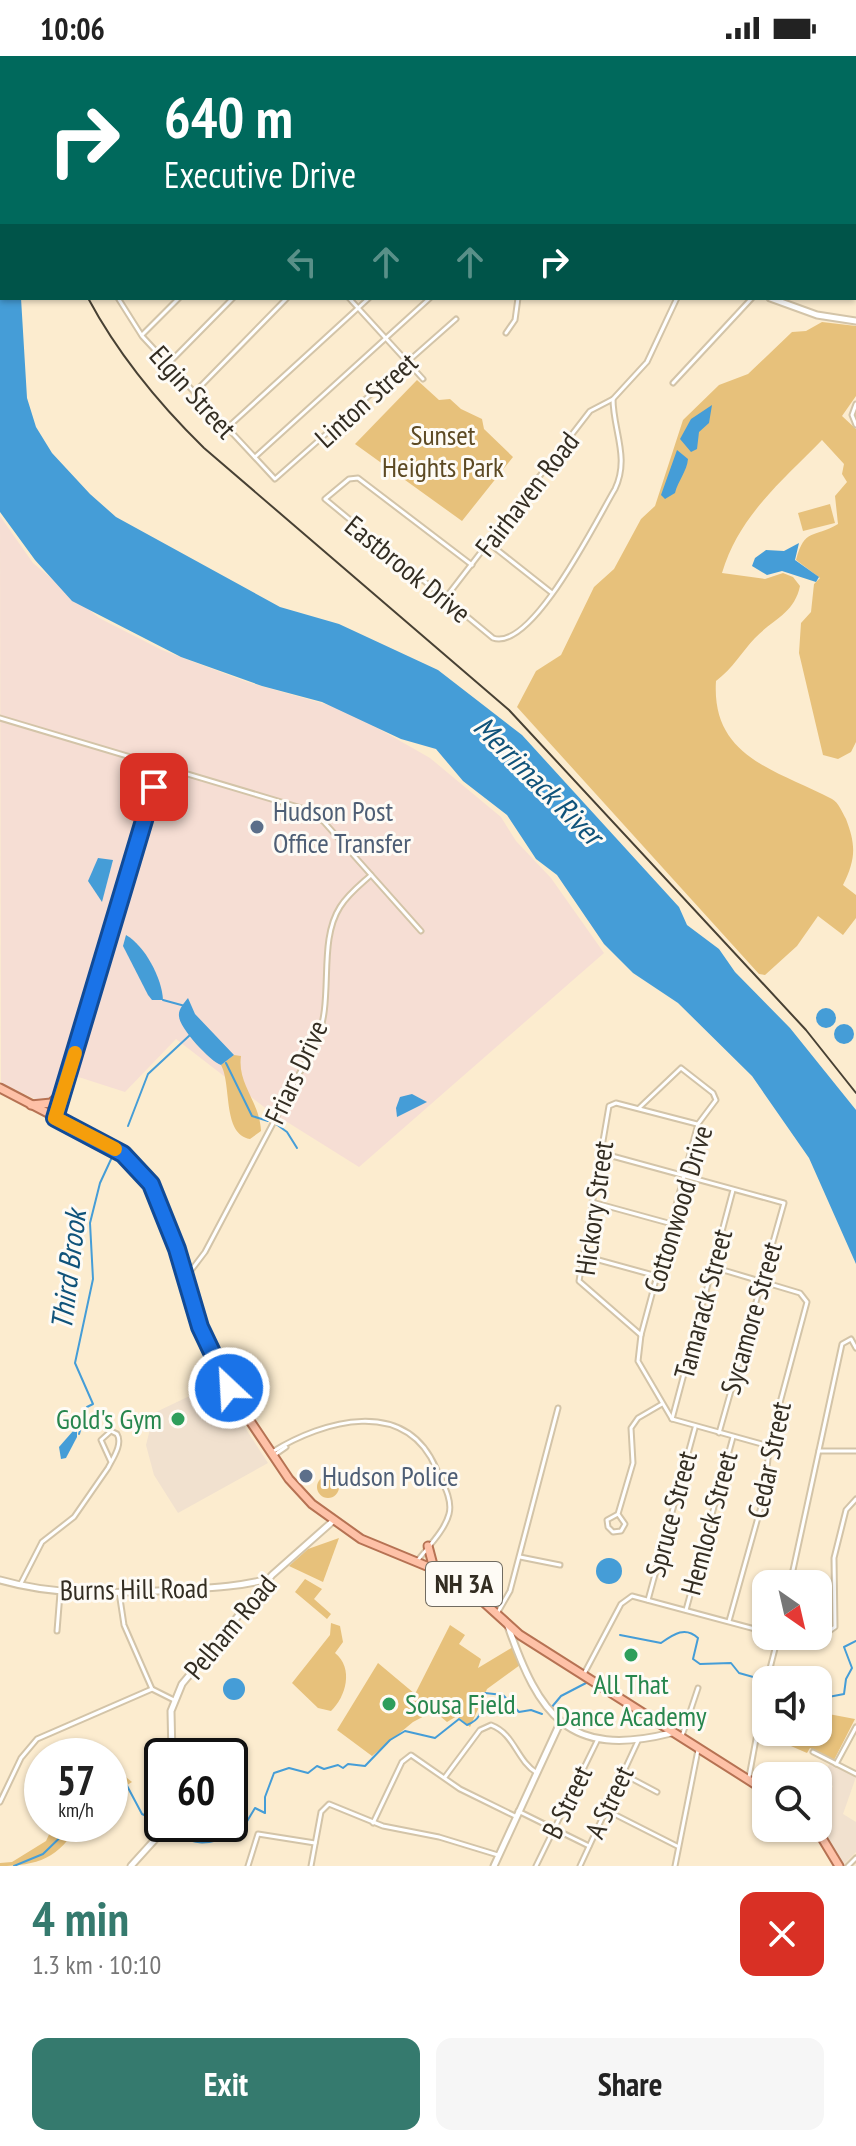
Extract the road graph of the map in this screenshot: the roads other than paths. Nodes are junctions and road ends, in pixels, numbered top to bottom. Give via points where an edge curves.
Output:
1 (119, 300) edge
2 (177, 300) edge
3 (231, 300) edge
4 (285, 300) edge
5 (351, 300) edge
6 (367, 300) edge
7 (428, 300) edge
8 (518, 300) edge
9 (676, 300) edge
10 (750, 300) edge
11 (776, 300) edge
12 (358, 308) junction
13 (456, 319) dead end
14 (856, 321) edge
15 (506, 333) dead end
16 (142, 336) junction
17 (385, 338) junction
18 (407, 363) junction
19 (168, 364) junction
20 (423, 379) dead end
21 (673, 383) dead end
22 (194, 393) junction
23 (613, 399) junction
24 (856, 404) edge
25 (856, 425) edge
26 (227, 429) junction
27 (254, 458) junction
28 (275, 479) joint
29 (490, 544) junction
30 (472, 565) junction
31 (552, 593) junction
32 (447, 597) junction
33 (0, 718) edge
34 (161, 766) junction
35 (371, 875) junction
36 (421, 931) dead end
37 (0, 1088) edge
38 (64, 1091) junction
39 (29, 1104) junction
40 (639, 1108) junction
41 (55, 1118) junction
42 (698, 1124) junction
43 (601, 1153) junction
44 (684, 1176) junction
45 (733, 1189) junction
46 (592, 1202) junction
47 (672, 1224) junction
48 (582, 1256) junction
49 (182, 1264) junction
50 (193, 1264) junction
51 (713, 1267) junction
52 (657, 1276) junction
53 (186, 1279) junction
54 (762, 1282) junction
55 (641, 1335) junction
56 (856, 1348) edge
57 (662, 1404) junction
58 (558, 1408) dead end
59 (672, 1419) junction
60 (695, 1428) junction
61 (719, 1433) junction
62 (733, 1437) junction
63 (769, 1446) junction
64 (819, 1451) junction
65 (856, 1451) edge
66 (272, 1455) junction
67 (111, 1462) junction
68 (856, 1499) edge
69 (618, 1514) junction
70 (333, 1521) junction
71 (428, 1546) junction
72 (520, 1557) junction
73 (418, 1560) junction
74 (560, 1565) dead end
75 (434, 1567) junction
76 (793, 1570) edge
77 (269, 1579) junction
78 (0, 1580) edge
79 (20, 1585) junction
80 (119, 1592) junction
81 (60, 1593) junction
82 (648, 1600) junction
83 (686, 1610) junction
84 (495, 1614) junction
85 (729, 1621) junction
86 (508, 1626) junction
87 (752, 1628) edge
88 (832, 1629) edge
89 (57, 1631) dead end
90 (583, 1676) junction
91 (698, 1688) dead end
92 (152, 1689) junction
93 (174, 1700) junction
94 (560, 1723) junction
95 (856, 1727) edge
96 (671, 1733) junction
97 (171, 1738) edge
98 (639, 1738) junction
99 (598, 1739) junction
100 (680, 1739) junction
101 (755, 1746) edge
102 (698, 1750) junction
103 (813, 1752) dead end
104 (836, 1764) junction
105 (537, 1773) junction
106 (623, 1774) junction
107 (856, 1774) edge
108 (445, 1777) junction
109 (747, 1780) junction
110 (752, 1783) edge
111 (657, 1792) dead end
112 (0, 1802) edge
113 (606, 1810) junction
114 (516, 1814) junction
115 (373, 1823) junction
116 (554, 1828) junction
117 (153, 1842) edge
118 (824, 1842) edge
119 (315, 1843) junction
120 (589, 1846) junction
121 (679, 1847) junction
122 (498, 1855) junction
123 (856, 1858) edge
124 (131, 1866) edge
125 (248, 1866) edge
126 (311, 1866) edge
127 (494, 1866) edge
128 (536, 1866) edge
129 (580, 1866) edge
130 (675, 1866) edge
131 (839, 1866) edge
132 (848, 1866) edge

1 - 16 street, Elgin Street
2 - 16 street
3 - 19 street
4 - 22 street
5 - 12 street
6 - 12 street
7 - 17 street
8 - 15 street via 515,320
9 - 23 street, Fairhaven Road via 650,357
10 - 21 street
11 - 14 street via 817,315
12 - 17 street
12 - 26 street
13 - 18 street, Linton Street
16 - 19 street, Elgin Street
17 - 18 street
17 - 27 street
18 - 20 street
18 - 28 street, Linton Street
19 - 22 street, Elgin Street
22 - 26 street, Elgin Street
23 - 29 street, Fairhaven Road via 590,411
23 - 31 street via 622,453 619,482
24 - 25 street
26 - 27 street, Elgin Street
27 - 28 street, Elgin Street
29 - 30 street, Fairhaven Road
29 - 31 street
30 - 32 street, Fairhaven Road
30 - 32 street, Eastbrook Drive via 358,478 325,499
31 - 32 street, Eastbrook Drive via 534,620 507,638 493,638
33 - 34 street
34 - 35 street via 308,810
34 - 38 street
35 - 36 street
35 - 50 street, Friars Drive via 346,899 334,920 320,1033 205,1252
37 - 39 main road, NH 3A
38 - 39 main road via 51,1103
38 - 41 street
39 - 41 main road, NH 3A
40 - 42 street
40 - 42 street, Cottonwood Drive via 673,1071 685,1069 715,1096
40 - 43 street, Hickory Street via 612,1103
41 - 49 main road, NH 3A via 115,1148 142,1171
42 - 44 street, Cottonwood Drive
43 - 44 street
43 - 46 street, Hickory Street
44 - 45 street
44 - 47 street, Cottonwood Drive
45 - 51 street, Tamarack Street
45 - 54 street, Sycamore Street via 784,1203
46 - 47 street
46 - 48 street, Hickory Street
47 - 52 street, Cottonwood Drive
48 - 52 street
48 - 55 street, Hickory Street via 581,1285
49 - 50 street
49 - 53 main road, NH 3A
50 - 53 street, Friars Drive
51 - 54 street
51 - 59 street, Tamarack Street
52 - 55 street, Cottonwood Drive
53 - 66 main road, NH 3A via 200,1327 228,1386
54 - 61 street, Sycamore Street
54 - 63 street, Cedar Street via 806,1299
55 - 57 street, Cottonwood Drive via 638,1361
56 - 64 street via 847,1338 842,1344
57 - 59 street, Cottonwood Drive
57 - 69 street via 631,1428 633,1465
58 - 72 street
59 - 60 street
60 - 61 street
60 - 82 street, Spruce Street
61 - 62 street
62 - 63 street
62 - 83 street, Hemlock Street
63 - 85 street, Cedar Street via 764,1496
64 - 65 street
64 - 76 street
66 - 70 main road, NH 3A via 300,1492
66 - 71 street via 313,1432 366,1421 408,1431 428,1452 449,1501 446,1521
67 - 67 street via 101,1440 111,1431 119,1442
67 - 79 street via 74,1517 42,1542
68 - 88 street via 843,1518 834,1558
69 - 69 street via 607,1521 613,1532 625,1526
70 - 73 main road, NH 3A via 367,1542
70 - 77 street, Pelham Road
71 - 73 street
71 - 75 main road
72 - 74 street
72 - 84 street via 507,1599
73 - 75 main road, NH 3A
75 - 84 main road, NH 3A via 467,1586
77 - 80 street, Burns Hill Road via 225,1587
77 - 93 street, Pelham Road
78 - 79 street, Burns Hill Road
79 - 81 street, Burns Hill Road
80 - 81 street, Burns Hill Road
80 - 92 street via 122,1617
81 - 89 street
82 - 83 street
82 - 90 street via 624,1600
83 - 85 street
84 - 86 main road, NH 3A
85 - 87 street
86 - 90 main road, NH 3A
86 - 94 street via 535,1693
90 - 96 main road, NH 3A
91 - 100 street
92 - 93 street
92 - 112 street via 37,1739 21,1758
93 - 97 street, Pelham Road
94 - 99 street
94 - 105 street
95 - 104 street
96 - 98 street
96 - 100 main road, NH 3A
98 - 99 street
98 - 106 street, A Street
99 - 116 street, B Street
100 - 102 main road, NH 3A
101 - 109 street
102 - 109 main road, NH 3A
102 - 121 street
103 - 104 street
104 - 107 street
105 - 108 street via 524,1763 508,1735 491,1725 480,1730
105 - 114 street
106 - 111 street
106 - 113 street, A Street
108 - 114 street
108 - 115 street via 419,1758 407,1756
109 - 110 main road, NH 3A
113 - 120 street, A Street
113 - 121 street
114 - 116 street
114 - 122 street
115 - 119 street via 333,1804 323,1808
115 - 122 street
116 - 120 street
116 - 128 street, B Street
117 - 124 street
118 - 131 main road
119 - 125 street via 258,1834
119 - 126 street
120 - 129 street, A Street
121 - 130 street
122 - 127 street
123 - 132 street

